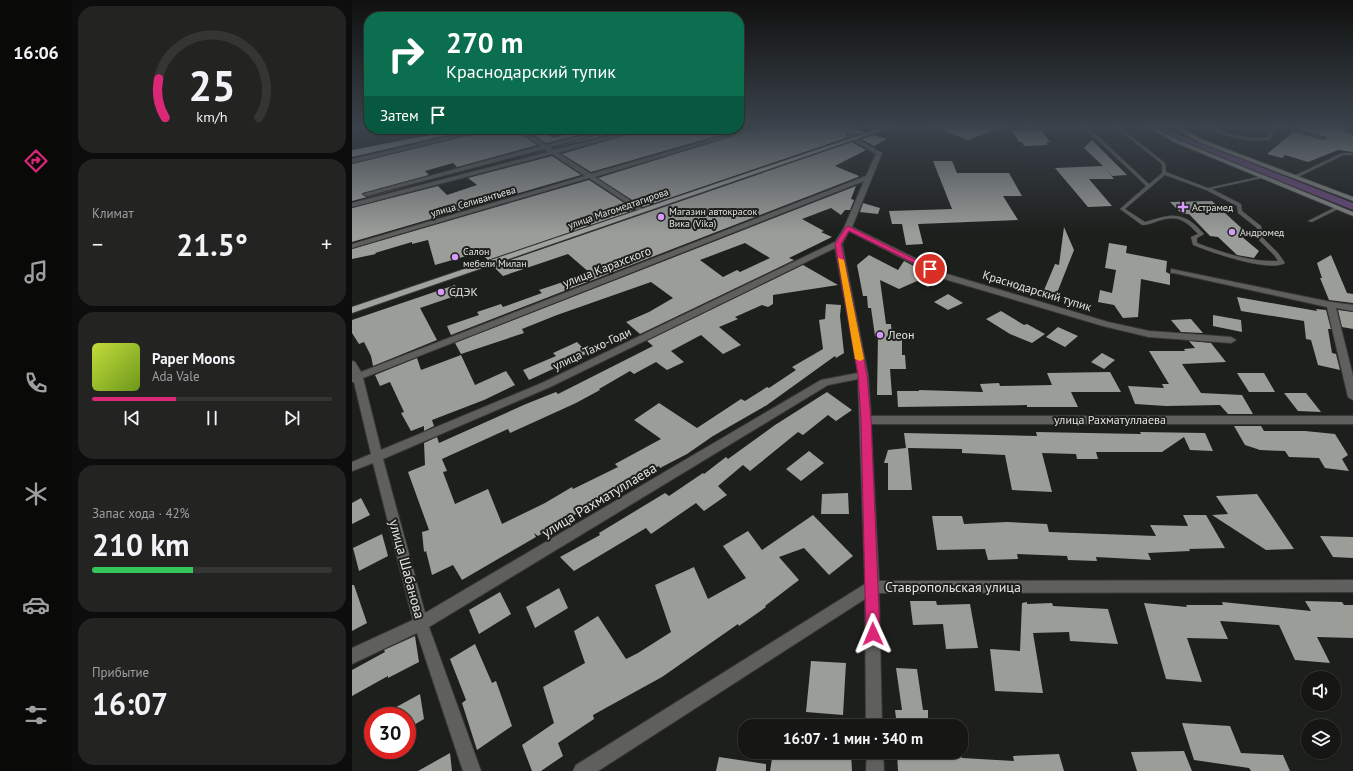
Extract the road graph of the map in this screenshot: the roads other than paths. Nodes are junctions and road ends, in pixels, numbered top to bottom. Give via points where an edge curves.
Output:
1 (489, 162) edge
2 (519, 162) edge
3 (568, 162) edge
4 (642, 162) edge
5 (778, 162) edge
6 (876, 162) edge
7 (1123, 162) edge
8 (1161, 162) edge
9 (1225, 162) edge
10 (1258, 162) edge
11 (1326, 162) edge
12 (1164, 173) junction
13 (1296, 176) junction
14 (592, 177) junction
15 (870, 177) junction
16 (1260, 177) junction
17 (1148, 186) junction
18 (1208, 189) junction
19 (352, 198) edge
20 (1353, 198) edge
21 (352, 205) edge
22 (1338, 208) junction
23 (639, 209) junction
24 (1353, 214) edge
25 (1310, 221) dead end
26 (848, 228) junction
27 (838, 244) junction
28 (352, 246) edge
29 (1174, 271) dead end
30 (352, 303) edge
31 (1331, 305) junction
32 (1353, 308) edge
33 (352, 310) edge
34 (1231, 340) dead end
35 (352, 364) edge
36 (863, 375) junction
37 (355, 378) edge
38 (1353, 397) edge
39 (866, 420) junction
40 (1353, 420) edge
41 (377, 457) junction
42 (352, 467) edge
43 (1353, 586) edge
44 (872, 587) junction
45 (421, 624) junction
46 (352, 656) edge
47 (874, 719) edge
48 (875, 759) edge
49 (472, 771) edge
50 (582, 771) edge
51 (875, 771) edge

1 - 19 street
2 - 21 street
3 - 14 street
4 - 14 street, улица Селивантьева
5 - 23 main road, улица Магомедтагирова
6 - 15 street
7 - 17 lane
8 - 12 lane via 1164,164
9 - 16 main road
10 - 13 main road
11 - 13 lane
12 - 17 lane
12 - 18 lane
13 - 20 main road
14 - 23 street
14 - 28 street, улица Селивантьева
15 - 26 street
15 - 37 street, улица Карахского
16 - 18 lane
16 - 22 main road
17 - 18 lane via 1122,209 1144,224 1176,216 1190,222 1201,234 1194,236 1195,244 1263,264 1282,263 1260,238 1259,227 1240,212 1239,204
22 - 24 main road
22 - 25 lane
23 - 30 main road, улица Магомедтагирова
23 - 33 main road, улица Магомедтагирова
26 - 27 street
26 - 34 street, Краснодарский тупик via 944,276 1106,324 1149,334
27 - 36 street
27 - 41 street, улица Тахо-Годи via 546,385
29 - 31 street
31 - 32 street
31 - 38 street
35 - 37 street, улица Шабанова
36 - 39 street
36 - 45 street, улица Рахматуллаева via 825,382
37 - 41 street, улица Шабанова
39 - 40 street, улица Рахматуллаева
39 - 44 street
41 - 42 street, улица Тахо-Годи
41 - 45 street, улица Шабанова
43 - 44 street, Ставропольская улица
44 - 47 street
44 - 50 street, Ставропольская улица
45 - 46 street, улица Рахматуллаева
45 - 49 street, улица Шабанова
48 - 51 street

